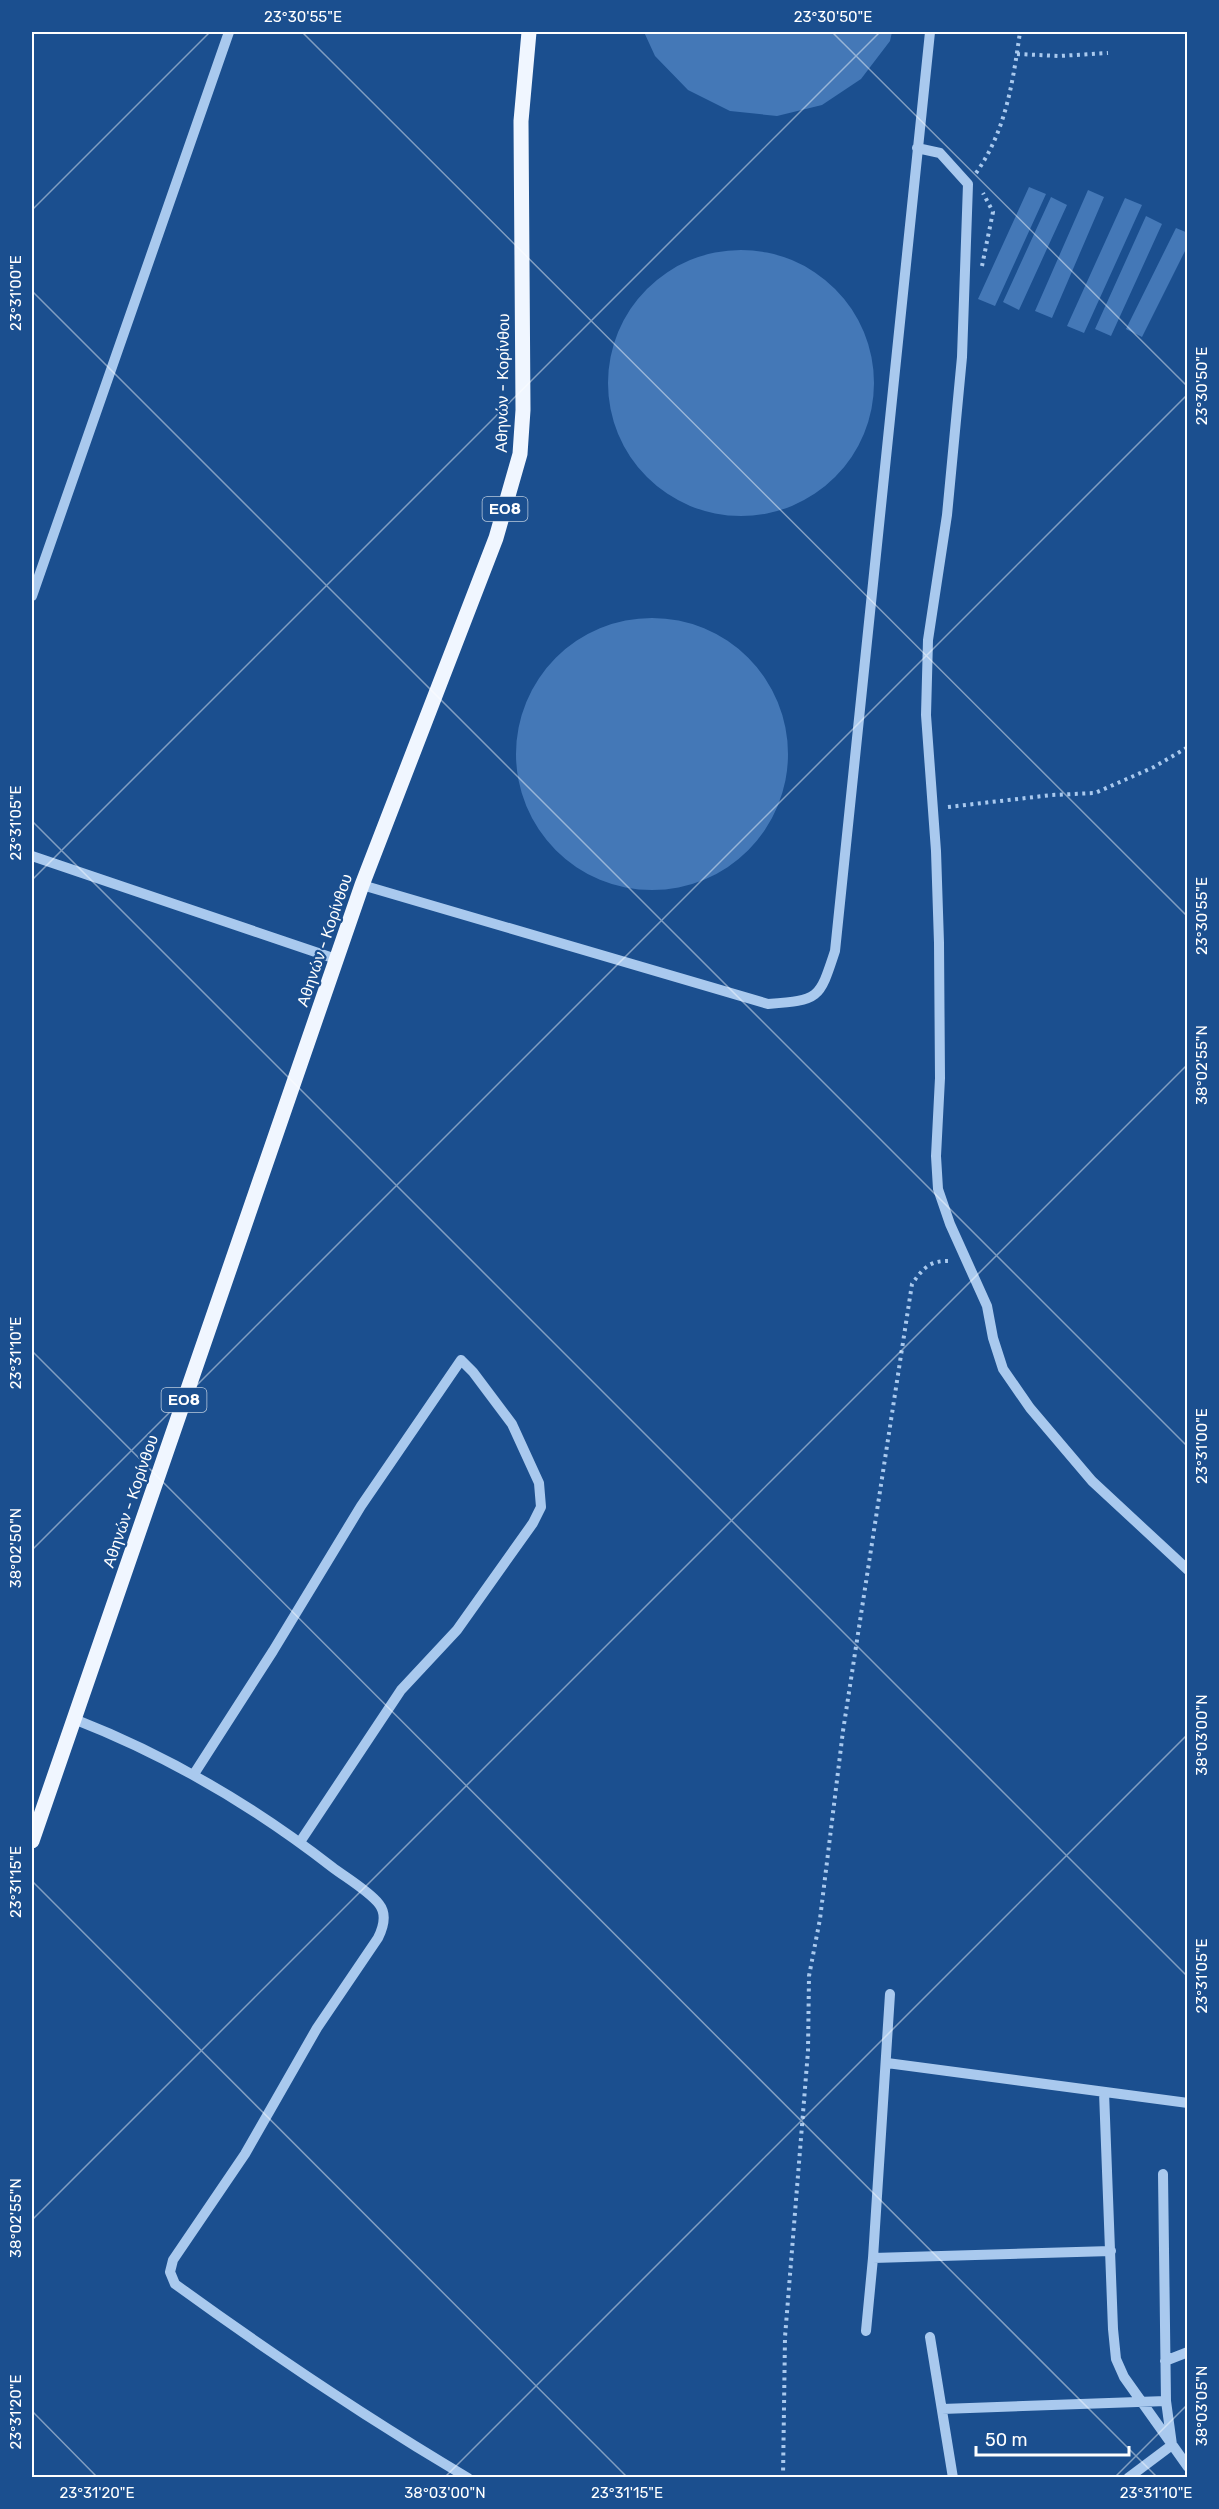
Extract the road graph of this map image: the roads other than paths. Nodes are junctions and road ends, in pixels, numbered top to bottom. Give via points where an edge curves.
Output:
1 (229, 32) edge
2 (529, 32) edge
3 (930, 32) edge
4 (917, 148) junction
5 (32, 596) edge
6 (32, 856) edge
7 (362, 885) junction
8 (336, 959) junction
9 (1188, 1570) edge
10 (74, 1719) junction
11 (194, 1774) junction
12 (32, 1841) edge
13 (300, 1842) junction
14 (890, 1994) dead end
15 (887, 2063) junction
16 (1104, 2092) junction
17 (1188, 2103) edge
18 (1163, 2174) dead end
19 (1111, 2251) junction
20 (873, 2258) junction
21 (866, 2331) dead end
22 (930, 2337) dead end
23 (1188, 2352) edge
24 (1165, 2361) junction
25 (1166, 2401) junction
26 (1141, 2402) junction
27 (942, 2409) junction
28 (1172, 2445) junction
29 (1188, 2467) edge
30 (468, 2478) edge
31 (952, 2478) edge
32 (1128, 2478) edge

1 - 5 lane
2 - 7 main road, Αθηνών - Κορίνθου / ΕΟ8 via 521,121 520,454 496,538
3 - 4 lane
4 - 7 lane via 835,951 826,979 815,996 768,1004
4 - 9 lane via 940,153 968,184 962,357 947,515 928,640 926,715 939,943 938,1189 987,1306 1003,1369 1030,1408 1092,1481
6 - 8 lane
7 - 8 main road, Αθηνών - Κορίνθου / ΕΟ8
8 - 10 main road, Αθηνών - Κορίνθου / ΕΟ8
10 - 11 lane
10 - 12 main road, Αθηνών - Κορίνθου / ΕΟ8
11 - 13 lane
11 - 13 lane via 361,1506 461,1360 512,1424 539,1483 541,1507 457,1630 401,1690
13 - 30 lane via 378,1903 383,1915 382,1931 317,2028 245,2154 173,2260 171,2279 293,2367
14 - 15 lane
15 - 16 lane
15 - 20 lane
16 - 17 lane
16 - 19 lane
18 - 24 lane
19 - 20 lane
19 - 26 lane via 1116,2359
20 - 21 lane
22 - 27 lane
23 - 24 lane
24 - 25 lane
25 - 26 lane
25 - 28 lane
26 - 27 lane
26 - 28 lane
27 - 31 lane
28 - 29 lane
28 - 32 lane

